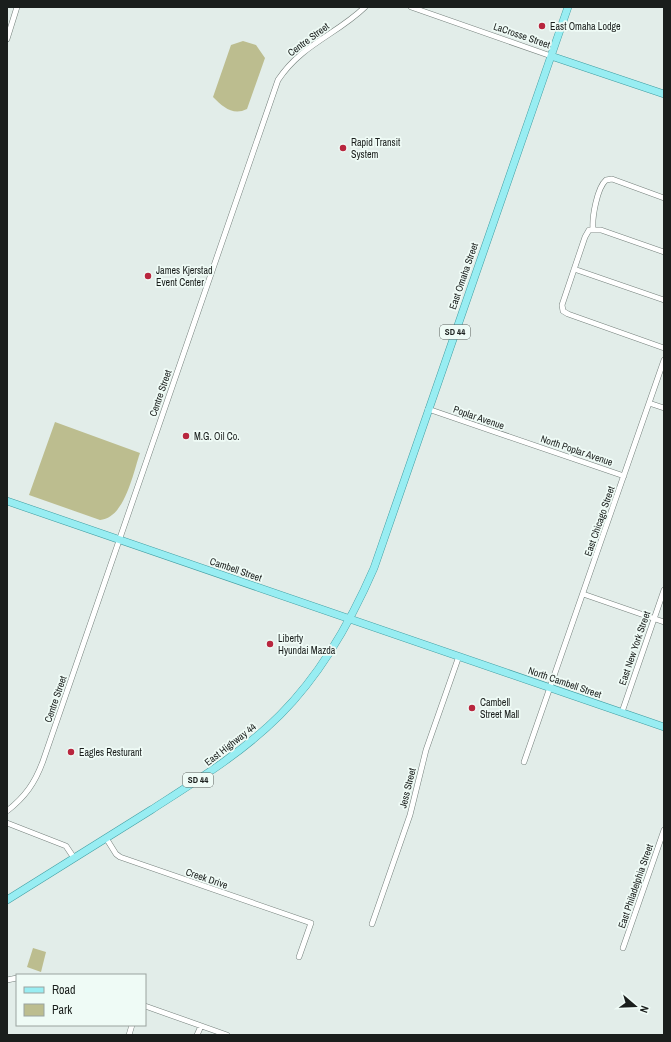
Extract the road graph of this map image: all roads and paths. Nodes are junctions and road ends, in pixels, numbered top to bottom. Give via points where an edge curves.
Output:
1 (17, 7) edge
2 (365, 7) edge
3 (411, 7) edge
4 (568, 7) edge
5 (7, 39) edge
6 (551, 56) junction
7 (664, 94) edge
8 (664, 198) edge
9 (594, 229) junction
10 (664, 252) edge
11 (574, 269) junction
12 (664, 300) edge
13 (664, 348) edge
14 (664, 360) edge
15 (649, 403) junction
16 (664, 408) edge
17 (428, 409) junction
18 (524, 442) joint
19 (624, 476) junction
20 (7, 501) edge
21 (119, 539) junction
22 (664, 590) edge
23 (583, 594) junction
24 (351, 619) junction
25 (654, 619) junction
26 (664, 622) edge
27 (459, 656) junction
28 (550, 688) junction
29 (622, 712) junction
30 (664, 727) edge
31 (524, 762) dead end
32 (7, 811) edge
33 (7, 823) edge
34 (664, 830) edge
35 (106, 838) junction
36 (74, 858) junction
37 (7, 900) edge
38 (372, 924) dead end
39 (623, 948) dead end
40 (299, 957) dead end
41 (146, 1006) edge
42 (201, 1026) junction
43 (198, 1035) edge
44 (227, 1035) edge

1 - 5 street
2 - 21 street, Centre Street via 356,16 300,54 278,80
3 - 6 street, LaCrosse Street
4 - 6 main road, East Omaha Street / SD 44
6 - 7 main road, LaCrosse Street
6 - 17 main road, East Omaha Street / SD 44
8 - 9 street via 612,179 606,180 602,184 594,212
9 - 10 street
9 - 11 street via 587,233
11 - 12 street
11 - 13 street via 563,301 562,308 565,312
14 - 15 street, East Chicago Street
15 - 16 street
15 - 19 street, East Chicago Street
17 - 18 street, Poplar Avenue
17 - 24 main road, East Omaha Street / SD 44 via 374,568
18 - 19 street, North Poplar Avenue
19 - 23 street, East Chicago Street
20 - 21 main road, Cambell Street
21 - 24 main road, Cambell Street
21 - 32 street, Centre Street via 36,779 20,800
22 - 25 street, East New York Street
23 - 25 street
23 - 28 street, East Chicago Street
24 - 27 main road, Cambell Street
24 - 35 main road, East Highway 44 / SD 44 via 324,662 302,690 263,731 217,767
25 - 26 street
25 - 29 street, East New York Street
27 - 28 main road, North Cambell Street
27 - 38 street, Jess Street via 426,750 410,815
28 - 29 main road, North Cambell Street
28 - 31 street, East Chicago Street
29 - 30 main road, North Cambell Street
33 - 36 street via 66,846
34 - 39 street, East Philadelphia Street
35 - 36 main road, East Highway 44 / SD 44
35 - 40 street, Creek Drive via 120,857 311,923
36 - 37 main road, East Highway 44 / SD 44
41 - 42 street
42 - 43 street
42 - 44 street

